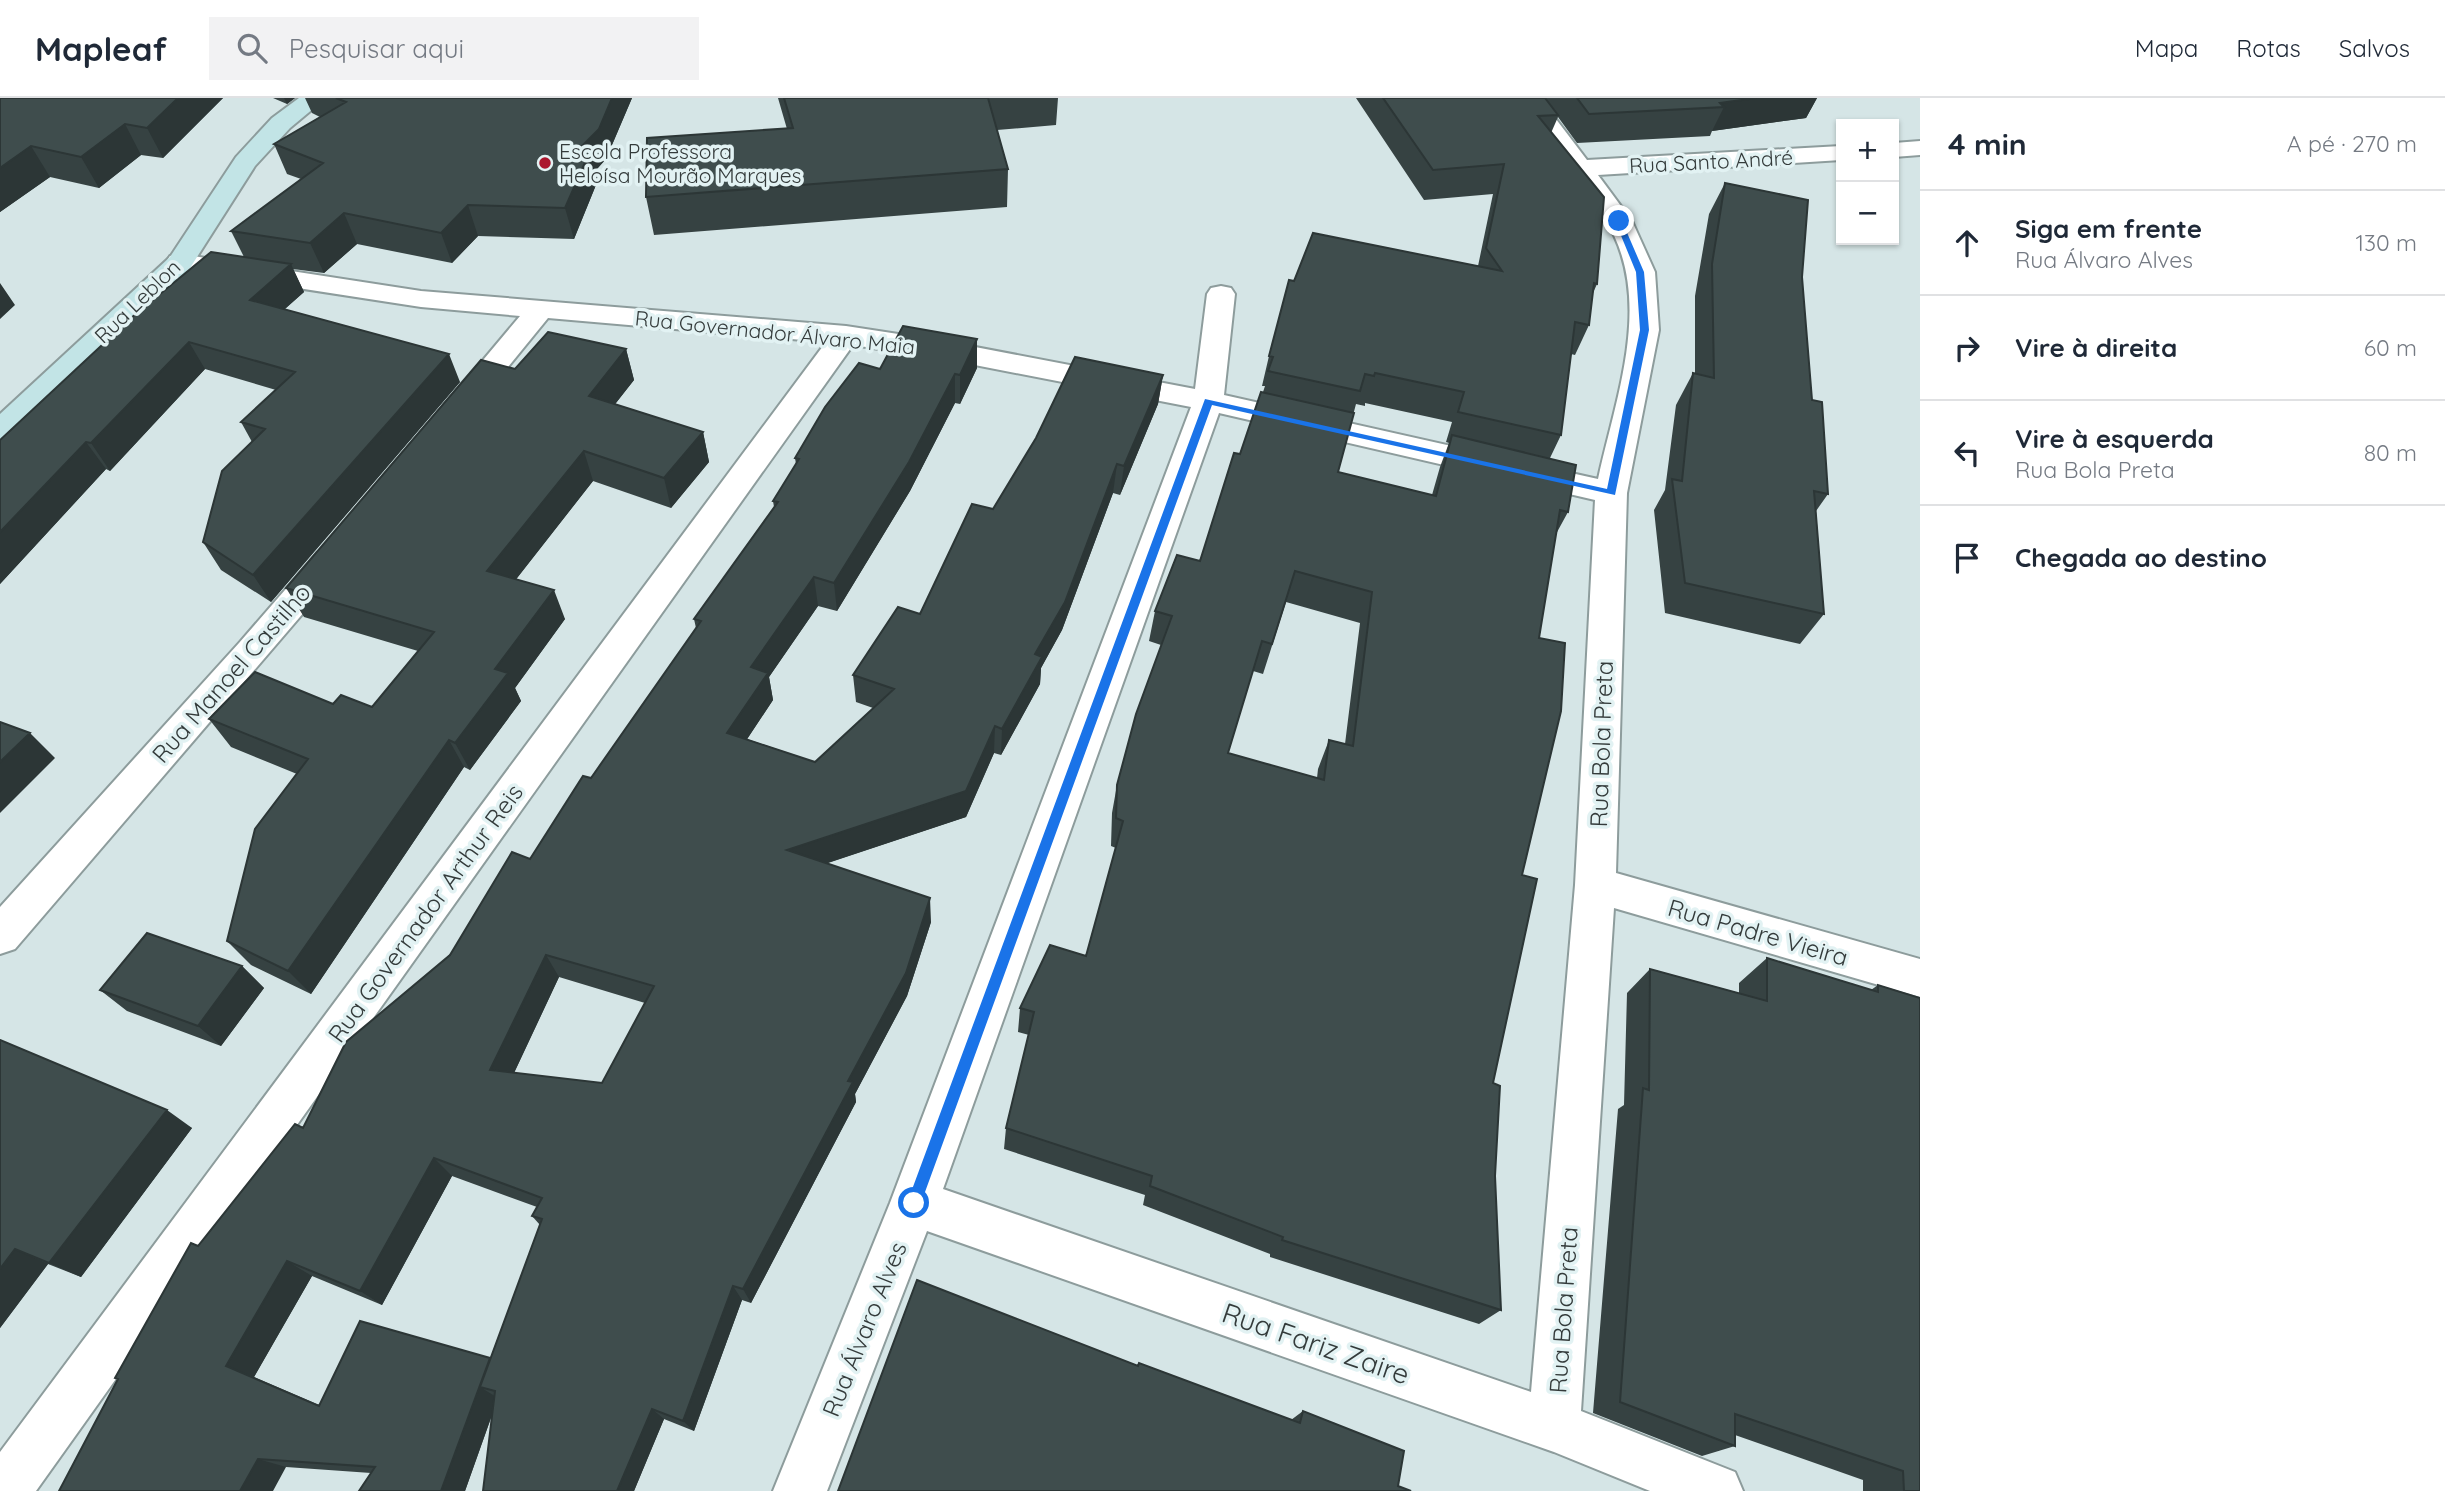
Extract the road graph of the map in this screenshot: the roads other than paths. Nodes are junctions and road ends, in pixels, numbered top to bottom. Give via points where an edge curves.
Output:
1 (314, 98) edge
2 (1528, 98) edge
3 (1920, 148) edge
4 (1899, 150) edge
5 (1836, 153) edge
6 (1581, 168) junction
7 (180, 262) junction
8 (1221, 294) dead end
9 (540, 311) junction
10 (846, 335) junction
11 (1208, 401) junction
12 (441, 428) edge
13 (0, 431) edge
14 (1611, 493) junction
15 (351, 535) edge
16 (1595, 885) junction
17 (0, 936) edge
18 (1920, 978) edge
19 (914, 1203) junction
20 (1554, 1426) junction
21 (4, 1491) edge
22 (800, 1491) edge
23 (1716, 1491) edge

1 - 7 street, Rua Leblon via 281,123 245,162
2 - 6 street, Rua Bola Preta
3 - 4 street
5 - 6 street, Rua Santo André
6 - 14 street, Rua Bola Preta via 1619,221 1640,272 1645,330
7 - 9 street, Rua Governador Álvaro Maia via 421,299
7 - 13 street, Rua Leblon
8 - 11 street, Rua Álvaro Alves
9 - 10 street, Rua Governador Álvaro Maia
9 - 12 street
10 - 11 street, Rua Governador Álvaro Maia
10 - 21 street, Rua Governador Arthur Reis
11 - 14 street, Rua Governador Álvaro Maia
11 - 19 street, Rua Álvaro Alves
14 - 16 street, Rua Bola Preta
15 - 17 street, Rua Manoel Castilho
16 - 18 street, Rua Padre Vieira
16 - 20 street, Rua Bola Preta
19 - 20 street, Rua Fariz Zaire
19 - 22 street, Rua Álvaro Alves
20 - 23 street, Rua Fariz Zaire

